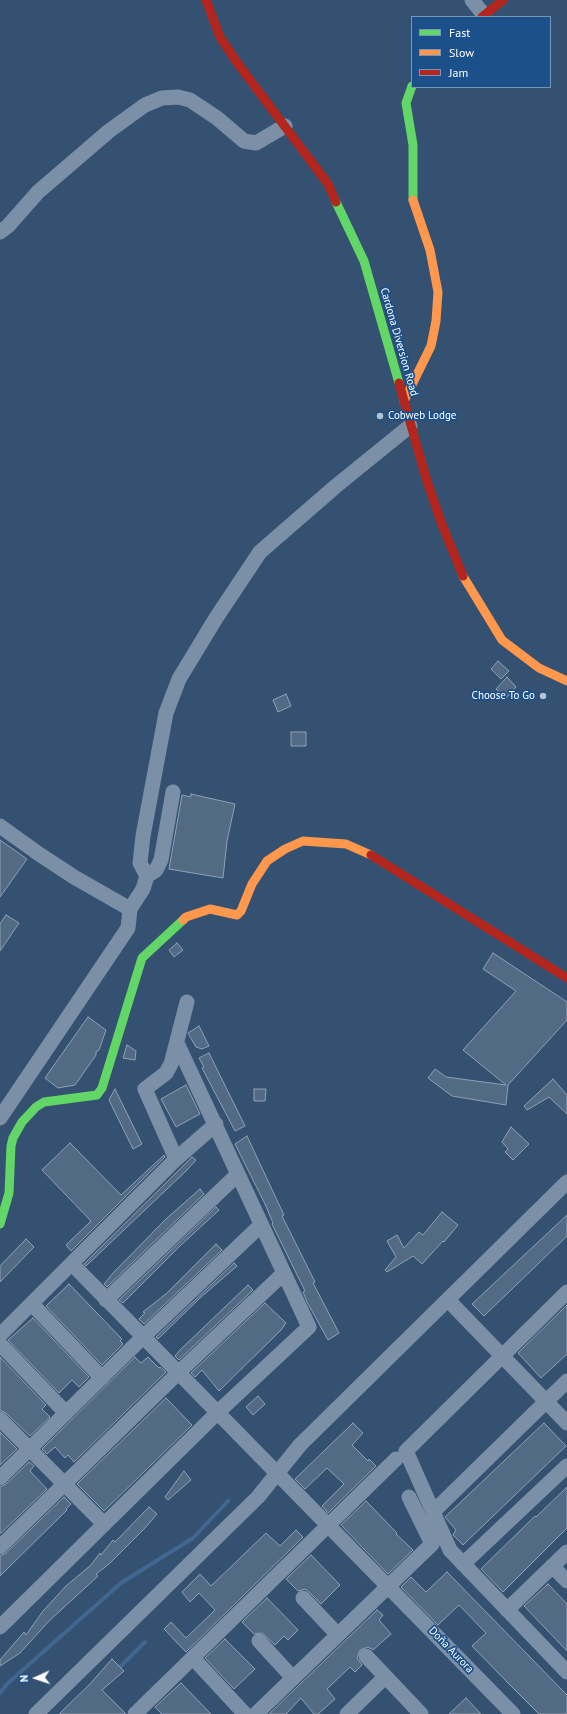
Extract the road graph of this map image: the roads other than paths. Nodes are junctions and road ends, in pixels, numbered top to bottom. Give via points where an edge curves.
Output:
1 (206, 0) edge
2 (472, 0) edge
3 (503, 0) edge
4 (483, 16) edge
5 (411, 88) edge
6 (285, 126) junction
7 (0, 232) edge
8 (404, 401) junction
9 (410, 426) junction
10 (567, 681) edge
11 (172, 792) dead end
12 (0, 826) edge
13 (147, 876) junction
14 (130, 909) junction
15 (567, 978) edge
16 (187, 1002) dead end
17 (177, 1043) junction
18 (0, 1118) edge
19 (216, 1124) junction
20 (176, 1159) junction
21 (238, 1174) junction
22 (567, 1182) edge
23 (0, 1224) edge
24 (261, 1225) junction
25 (72, 1264) junction
26 (284, 1273) junction
27 (567, 1292) edge
28 (106, 1300) junction
29 (449, 1301) junction
30 (32, 1304) junction
31 (0, 1335) edge
32 (143, 1337) junction
33 (0, 1344) edge
34 (502, 1356) junction
35 (178, 1373) junction
36 (102, 1378) junction
37 (567, 1381) edge
38 (546, 1402) junction
39 (66, 1413) junction
40 (217, 1413) junction
41 (0, 1419) edge
42 (567, 1423) edge
43 (29, 1449) junction
44 (396, 1459) dead end
45 (567, 1466) edge
46 (276, 1474) junction
47 (0, 1478) edge
48 (64, 1484) junction
49 (409, 1497) dead end
50 (433, 1512) junction
51 (104, 1524) junction
52 (329, 1526) junction
53 (0, 1547) edge
54 (567, 1552) edge
55 (463, 1564) junction
56 (552, 1566) junction
57 (567, 1581) edge
58 (388, 1586) junction
59 (303, 1598) dead end
60 (507, 1610) junction
61 (0, 1627) edge
62 (338, 1635) junction
63 (259, 1641) dead end
64 (366, 1656) dead end
65 (193, 1658) junction
66 (567, 1672) edge
67 (385, 1677) junction
68 (293, 1678) junction
69 (36, 1714) edge
70 (135, 1714) edge
71 (245, 1714) edge
72 (256, 1714) edge
73 (347, 1714) edge
74 (421, 1714) edge
75 (513, 1714) edge

1 - 6 street, Cardona Diversion Road via 220,37
2 - 4 street
3 - 4 street
5 - 8 street via 406,103 412,145 413,204 430,250 438,292 431,346
6 - 7 street via 256,143 244,141 190,100 178,97 162,98 145,105 109,131 38,192
6 - 8 street, Cardona Diversion Road via 328,184 364,261
8 - 9 street, Cardona Diversion Road
9 - 10 street, Cardona Diversion Road via 454,556 483,611 502,640 539,668
9 - 13 street via 260,552 179,679 166,713 143,836 140,863
11 - 13 street via 161,860 156,870
12 - 14 street via 74,877
13 - 14 street
14 - 18 street via 128,928
15 - 23 street via 380,859 346,844 303,841 285,849 267,862 252,884 242,911 237,915 210,909 186,917 142,958 102,1088 97,1095 44,1102 36,1107 19,1127 11,1146 9,1193
16 - 17 street
17 - 19 street
17 - 20 street via 166,1073 145,1089
19 - 20 street
19 - 21 street
20 - 25 street
21 - 24 street
21 - 28 street
22 - 29 street
24 - 26 street
24 - 32 street
25 - 28 street, Doña Aurora
25 - 30 street
26 - 35 street
26 - 40 street via 309,1327
27 - 34 street
28 - 32 street, Doña Aurora
29 - 34 street
29 - 46 street via 300,1446
30 - 31 street
30 - 36 street
32 - 35 street, Doña Aurora
32 - 36 street
33 - 39 street
34 - 38 street
34 - 50 street via 406,1451
35 - 40 street, Doña Aurora
35 - 48 street
36 - 39 street
37 - 38 street
38 - 42 street
38 - 50 street
39 - 43 street
40 - 46 street, Doña Aurora
40 - 51 street
41 - 43 street
43 - 47 street
43 - 48 street
44 - 52 street
45 - 55 street
46 - 52 street, Doña Aurora
46 - 69 street via 270,1485
48 - 51 street
48 - 53 street
49 - 58 street via 432,1544
50 - 55 street via 450,1550
51 - 61 street
52 - 58 street, Doña Aurora
52 - 65 street
54 - 56 street
55 - 60 street
56 - 57 street
56 - 60 street
58 - 62 street
58 - 75 street, Doña Aurora
59 - 62 street
60 - 66 street
62 - 68 street
63 - 68 street
64 - 67 street
65 - 70 street
65 - 71 street
67 - 73 street
67 - 74 street
68 - 72 street

